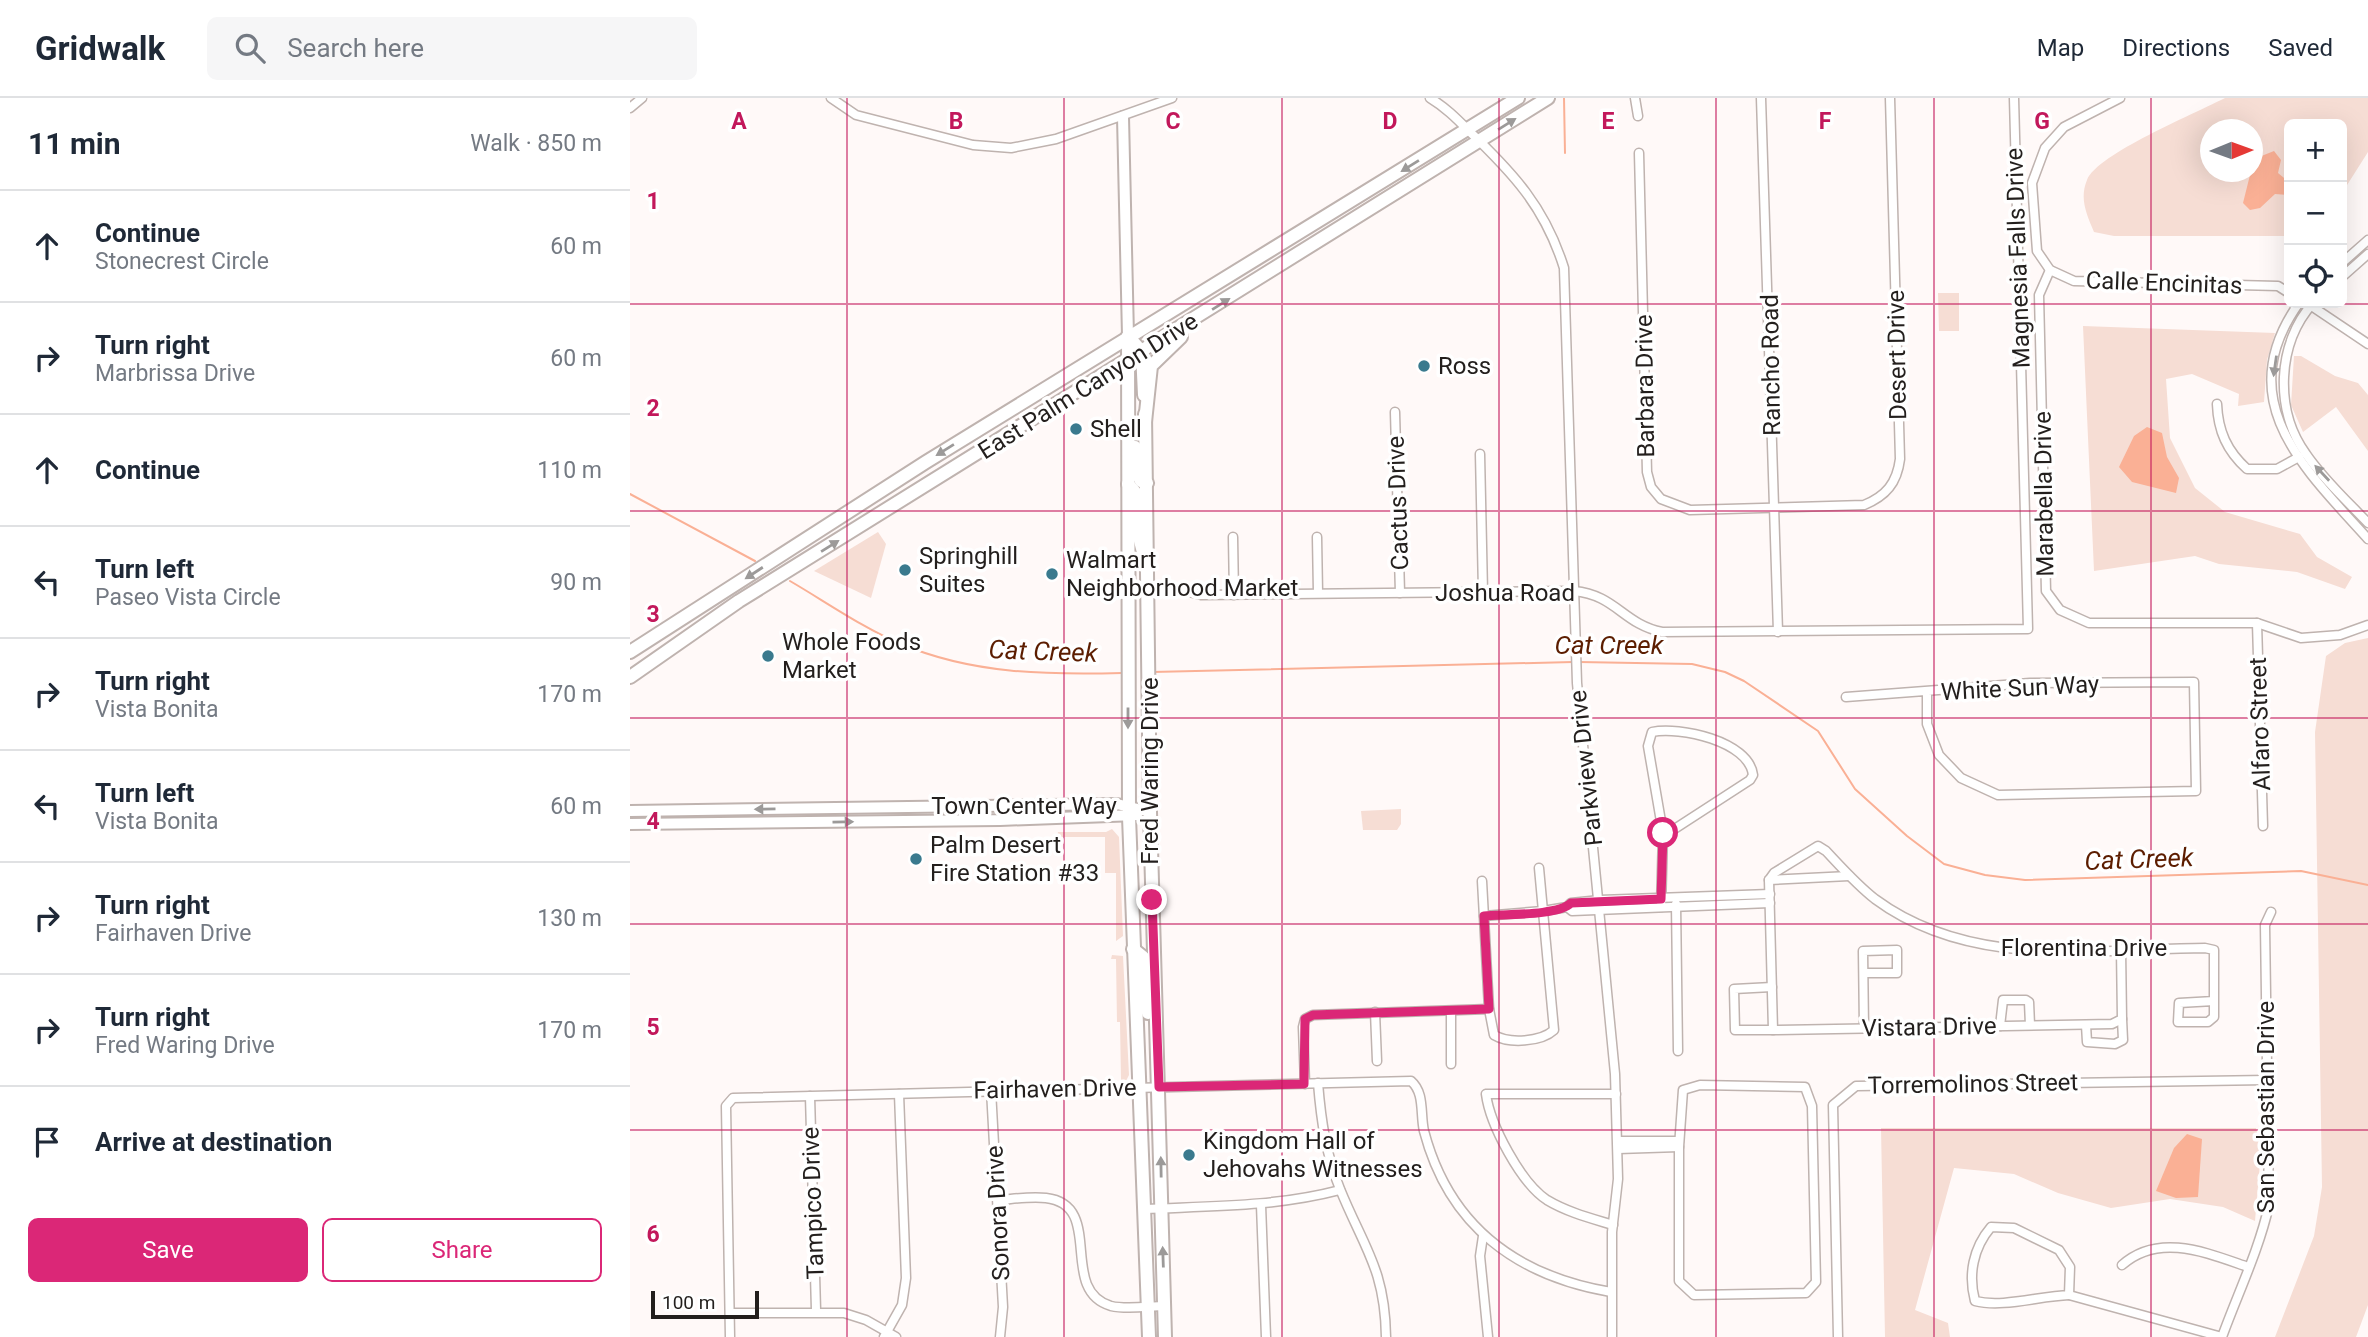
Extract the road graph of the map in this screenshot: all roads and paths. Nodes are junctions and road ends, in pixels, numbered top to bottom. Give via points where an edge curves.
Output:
1 (642, 98) edge
2 (831, 98) edge
3 (1172, 98) edge
4 (1430, 98) edge
5 (1518, 98) edge
6 (1548, 98) edge
7 (1635, 98) edge
8 (1761, 98) edge
9 (1890, 98) edge
10 (2014, 98) edge
11 (2120, 98) edge
12 (630, 108) edge
13 (1639, 116) dead end
14 (1123, 117) junction
15 (1468, 130) junction
16 (1480, 141) junction
17 (1639, 153) dead end
18 (2368, 240) edge
19 (2368, 254) edge
20 (2347, 259) edge
21 (2050, 270) junction
22 (2347, 273) edge
23 (2284, 290) edge
24 (2296, 308) edge
25 (2309, 308) edge
26 (2317, 308) edge
27 (1196, 319) junction
28 (1128, 336) junction
29 (2368, 344) edge
30 (1142, 352) junction
31 (1126, 361) junction
32 (2217, 404) dead end
33 (1395, 412) dead end
34 (1128, 421) junction
35 (1145, 422) junction
36 (1479, 454) dead end
37 (2301, 456) junction
38 (1147, 483) junction
39 (1127, 484) junction
40 (1774, 507) junction
41 (2368, 523) edge
42 (1233, 537) dead end
43 (1317, 537) dead end
44 (2368, 539) edge
45 (1149, 565) junction
46 (1181, 590) dead end
47 (1574, 591) junction
48 (1483, 592) junction
49 (1318, 593) junction
50 (1401, 593) junction
51 (720, 595) junction
52 (1234, 595) junction
53 (2257, 623) junction
54 (2368, 625) edge
55 (2028, 629) joint
56 (1778, 632) junction
57 (688, 636) junction
58 (630, 652) edge
59 (630, 677) edge
60 (1927, 693) junction
61 (1846, 697) dead end
62 (630, 811) edge
63 (1128, 811) junction
64 (1150, 812) junction
65 (630, 824) edge
66 (2263, 826) dead end
67 (1663, 833) junction
68 (1539, 868) dead end
69 (1849, 876) junction
70 (1769, 880) junction
71 (1482, 881) dead end
72 (1770, 899) junction
73 (1745, 900) junction
74 (1713, 901) junction
75 (1669, 903) junction
76 (1601, 904) junction
77 (1544, 911) junction
78 (2271, 912) dead end
79 (1484, 916) junction
80 (1133, 949) junction
81 (2121, 949) junction
82 (1864, 974) junction
83 (1772, 987) junction
84 (2214, 1001) junction
85 (1489, 1009) junction
86 (1451, 1011) junction
87 (1375, 1012) junction
88 (2122, 1019) junction
89 (2030, 1025) junction
90 (2086, 1025) junction
91 (2000, 1026) junction
92 (1864, 1028) junction
93 (1773, 1030) junction
94 (1157, 1036) junction
95 (1678, 1051) dead end
96 (1377, 1061) dead end
97 (1451, 1064) dead end
98 (2268, 1080) junction
99 (1318, 1083) junction
100 (1304, 1084) junction
101 (1141, 1087) junction
102 (1159, 1087) junction
103 (992, 1090) junction
104 (899, 1094) junction
105 (1616, 1094) junction
106 (810, 1096) junction
107 (1679, 1144) junction
108 (1618, 1145) junction
109 (1340, 1190) junction
110 (998, 1200) junction
111 (1261, 1205) junction
112 (1162, 1208) junction
113 (1145, 1209) junction
114 (1613, 1225) junction
115 (1483, 1236) junction
116 (2122, 1265) dead end
117 (2248, 1267) junction
118 (1611, 1292) junction
119 (2069, 1295) junction
120 (1148, 1306) junction
121 (1165, 1306) junction
122 (816, 1310) junction
123 (730, 1313) junction
124 (885, 1334) edge
125 (730, 1337) edge
126 (895, 1337) edge
127 (1000, 1337) edge
128 (1149, 1337) edge
129 (1165, 1337) edge
130 (1266, 1337) edge
131 (1386, 1337) edge
132 (1488, 1337) edge
133 (1612, 1337) edge
134 (1838, 1337) edge
135 (2222, 1337) edge

1 - 12 street
2 - 14 street via 856,115 989,148 1033,145
3 - 14 street
4 - 15 street, Parkview Drive
5 - 15 main road, East Palm Canyon Drive
16 -> 6 main road, East Palm Canyon Drive
7 - 13 street
8 - 40 street, Rancho Road
9 - 40 street, Desert Drive via 1898,475 1878,500 1864,505
10 - 55 street, Magnesia Falls Drive
11 - 21 street, Calle Encinitas via 2064,127 2045,148 2032,183 2037,251
14 - 28 street, Fred Waring Drive
15 - 16 street, Parkview Drive
15 -> 28 main road, East Palm Canyon Drive
27 -> 16 main road, East Palm Canyon Drive
16 - 47 street, Parkview Drive via 1537,204 1555,239 1563,268
17 - 40 street, Barbara Drive via 1651,487 1661,499 1690,510
18 - 20 street
19 - 22 street
21 - 23 street, Calle Encinitas via 2074,281 2278,286
21 - 53 street, Marabella Drive via 2039,296 2046,590 2060,610 2089,623
24 -> 37 street via 2278,347 2273,383 2280,429
25 - 37 street via 2291,337 2284,381
26 - 29 street
27 - 30 main road, East Palm Canyon Drive
27 - 35 main road via 1151,366
28 - 30 main road
28 - 31 main road, Fred Waring Drive
28 -> 51 main road, East Palm Canyon Drive
30 - 31 main road, East Palm Canyon Drive
30 - 35 main road, Fred Waring Drive
31 - 34 main road, Fred Waring Drive
57 -> 31 main road, East Palm Canyon Drive
32 - 37 street via 2217,420 2231,455 2247,469 2277,469
33 - 50 street, Cactus Drive
34 - 38 main road via 1135,440 1136,473
34 - 39 main road, Fred Waring Drive
35 - 38 main road, Fred Waring Drive
36 - 48 street
41 -> 37 street
37 - 44 street
38 - 45 main road, Fred Waring Drive
39 - 45 main road via 1135,492 1140,543
39 -> 63 main road, Fred Waring Drive
40 - 56 street, Rancho Road
42 - 52 street
43 - 49 street
45 - 64 main road, Fred Waring Drive
46 - 52 street, Joshua Road via 1201,596
47 - 48 street, Joshua Road
47 - 56 street, Joshua Road via 1603,597 1639,626 1662,632
47 - 76 street, Parkview Drive via 1577,683
48 - 50 street, Joshua Road
49 - 50 street, Joshua Road
49 - 52 street, Joshua Road
51 - 57 main road via 694,622
51 - 58 main road, East Palm Canyon Drive
53 - 54 street, Marabella Drive via 2301,638 2340,635
53 - 66 street, Alfaro Street
55 - 56 street, Joshua Road
57 - 59 main road, East Palm Canyon Drive
60 - 60 street, White Sun Way via 2031,683 2194,682 2196,791 1998,795 1961,778 1939,755 1927,724
60 - 61 street, White Sun Way
63 -> 62 street, Town Center Way
63 - 64 street, Town Center Way
65 -> 63 street, Town Center Way
63 - 80 main road, Fred Waring Drive
64 - 94 main road, Fred Waring Drive
67 - 67 street via 1750,780 1750,765 1718,741 1701,735 1651,732 1648,747
67 - 75 street via 1663,883
68 - 77 street
69 - 70 street
69 - 70 street, Florentina Drive via 1818,846
69 - 81 street, Florentina Drive via 1901,916 1956,940 2015,951
70 - 72 street
71 - 79 street
72 - 73 street
72 - 83 street
73 - 74 street
73 - 74 street via 1725,905
74 - 75 street
75 - 76 street
75 - 95 street via 1675,932
76 - 77 street
76 - 105 street, Parkview Drive
77 - 79 street
77 - 85 street via 1554,1030 1535,1039 1503,1040 1494,1035
78 - 98 street, San Sebastian Drive via 2265,925
79 - 85 street
80 - 94 main road via 1143,957 1148,1012
80 - 101 main road, Fred Waring Drive
81 - 84 street, Florentina Drive via 2214,950
81 - 88 street
82 - 82 street via 1863,951 1897,950 1897,973
82 - 92 street
83 - 93 street
83 - 93 street, Vistara Drive via 1734,989 1735,1030
84 - 84 street via 2212,1020 2178,1022 2179,1003
85 - 86 street
86 - 87 street
86 - 97 street
87 - 96 street
87 - 100 street via 1305,1019
88 - 90 street, Vistara Drive
88 - 90 street via 2123,1040 2115,1044 2087,1042
89 - 90 street, Vistara Drive
89 - 91 street, Vistara Drive
89 - 91 street via 2029,1002 2003,1000
91 - 92 street, Vistara Drive
92 - 93 street, Vistara Drive
94 - 102 main road, Fred Waring Drive
98 - 117 street, San Sebastian Drive via 2269,1205 2260,1244
98 - 134 street, Torremolinos Street via 1856,1086 1833,1105
99 - 100 street, Fairhaven Drive
99 - 109 street via 1324,1138
99 - 115 street, Fairhaven Drive via 1411,1082 1417,1087 1436,1164 1462,1211
100 - 102 street, Fairhaven Drive
101 - 102 street, Fairhaven Drive
101 - 103 street, Fairhaven Drive
101 - 113 main road, Fred Waring Drive
112 -> 102 main road, Fred Waring Drive
103 - 104 street, Fairhaven Drive
103 - 110 street, Sonora Drive
104 - 106 street, Fairhaven Drive
104 - 124 street via 906,1278 902,1305
105 - 108 street, Parkview Drive
105 - 114 street via 1486,1094 1499,1140 1545,1198
106 - 122 street, Tampico Drive
106 - 123 street, Fairhaven Drive via 733,1098 726,1106
107 - 107 street via 1683,1090 1700,1085 1805,1087 1812,1106 1816,1282 1806,1293 1695,1295 1679,1281
107 - 108 street
108 - 114 street, Parkview Drive
109 - 111 street
109 - 131 street via 1378,1273
110 - 120 street via 1048,1198 1067,1207 1080,1232 1082,1279 1090,1294 1112,1306
110 - 127 street, Sonora Drive
111 - 112 street
111 - 130 street
112 - 113 street
121 -> 112 main road, Fred Waring Drive
113 - 120 main road, Fred Waring Drive
114 - 118 street, Parkview Drive
115 - 118 street via 1533,1268 1576,1286
115 - 132 street via 1480,1256
116 - 117 street via 2135,1253 2163,1247 2194,1249
117 - 135 street, San Sebastian Drive
118 - 133 street, Parkview Drive
119 - 119 street via 2070,1267 2059,1250 2014,1228 1991,1227 1980,1240 1970,1282 1975,1301 1994,1305
119 - 135 street
120 - 121 street
120 - 128 main road, Fred Waring Drive
121 - 129 main road, Fred Waring Drive
122 - 123 street
122 - 124 street via 844,1312
123 - 125 street
124 - 126 street

